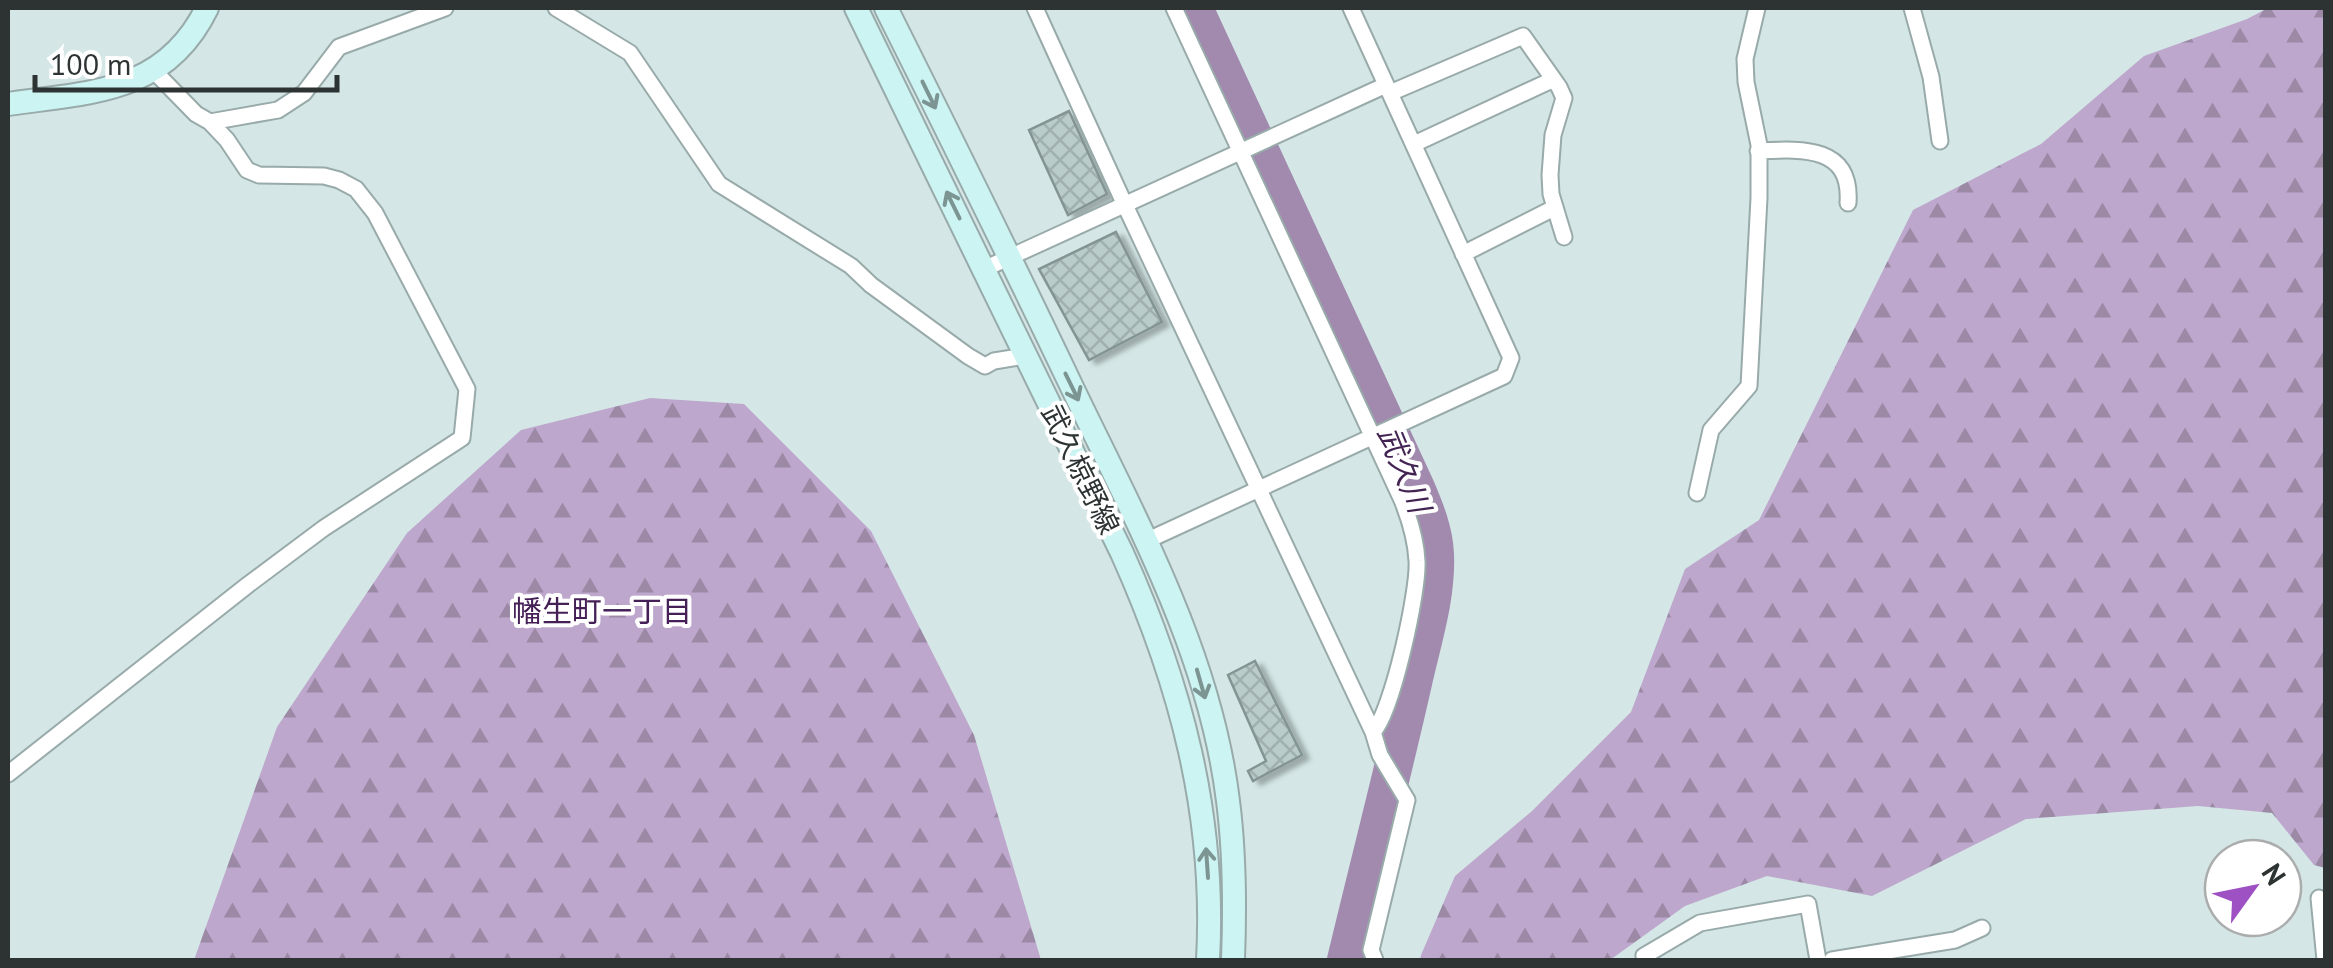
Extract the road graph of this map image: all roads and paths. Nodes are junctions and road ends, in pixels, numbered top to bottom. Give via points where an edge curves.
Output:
1 (207, 8) edge
2 (445, 8) edge
3 (556, 8) edge
4 (856, 8) edge
5 (886, 8) edge
6 (1036, 8) edge
7 (1174, 8) edge
8 (1351, 8) edge
9 (1757, 8) edge
10 (1912, 8) edge
11 (153, 70) junction
12 (1552, 80) junction
13 (1388, 89) junction
14 (8, 104) edge
15 (210, 122) junction
16 (1940, 140) dead end
17 (1414, 144) junction
18 (1242, 150) junction
19 (1758, 151) junction
20 (1848, 203) dead end
21 (1124, 204) junction
22 (1554, 208) junction
23 (1564, 237) dead end
24 (1463, 254) junction
25 (1010, 257) junction
26 (984, 269) junction
27 (1025, 356) junction
28 (1375, 435) junction
29 (1258, 489) junction
30 (1697, 494) dead end
31 (1146, 541) junction
32 (1372, 732) junction
33 (8, 774) edge
34 (2319, 898) dead end
35 (1982, 928) dead end
36 (1208, 960) edge
37 (1233, 960) edge
38 (1375, 960) edge
39 (1645, 960) edge
40 (1818, 960) edge
41 (1832, 960) edge
42 (2325, 960) edge

1 - 11 main road via 182,45
2 - 15 street via 339,47 304,93 278,110
3 - 27 street via 630,53 720,184 851,266 984,366
26 -> 4 main road, 武久椋野線
5 -> 25 main road, 武久椋野線
6 - 21 street
7 - 18 street
8 - 13 street
9 - 19 street via 1745,60
10 - 16 street
11 - 14 main road via 110,89
11 - 15 street
12 - 13 street via 1522,36
12 - 17 street
12 - 22 street via 1564,98 1552,147
13 - 17 street
13 - 18 street
15 - 33 street via 247,170 324,176 356,189 466,388 462,438 248,584
17 - 24 street
18 - 21 street
18 - 28 street
19 - 20 street via 1812,152 1838,164 1849,186
19 - 30 street via 1749,386 1710,430
21 - 25 street
21 - 29 street
22 - 23 street
22 - 24 street
24 - 28 street via 1511,358 1504,376
25 - 26 street
25 -> 31 main road, 武久椋野線
26 - 27 main road, 武久椋野線
36 -> 27 main road, 武久椋野線 via 1202,805 1186,729 1145,604
28 - 29 street
28 - 32 street via 1411,524 1418,564 1398,668 1381,724
29 - 31 street
29 - 32 street
31 -> 37 main road, 武久椋野線 via 1192,655 1228,797 1236,870
32 - 38 street via 1407,800
34 - 42 street
35 - 41 street via 1955,940
39 - 40 street via 1700,923 1808,904

